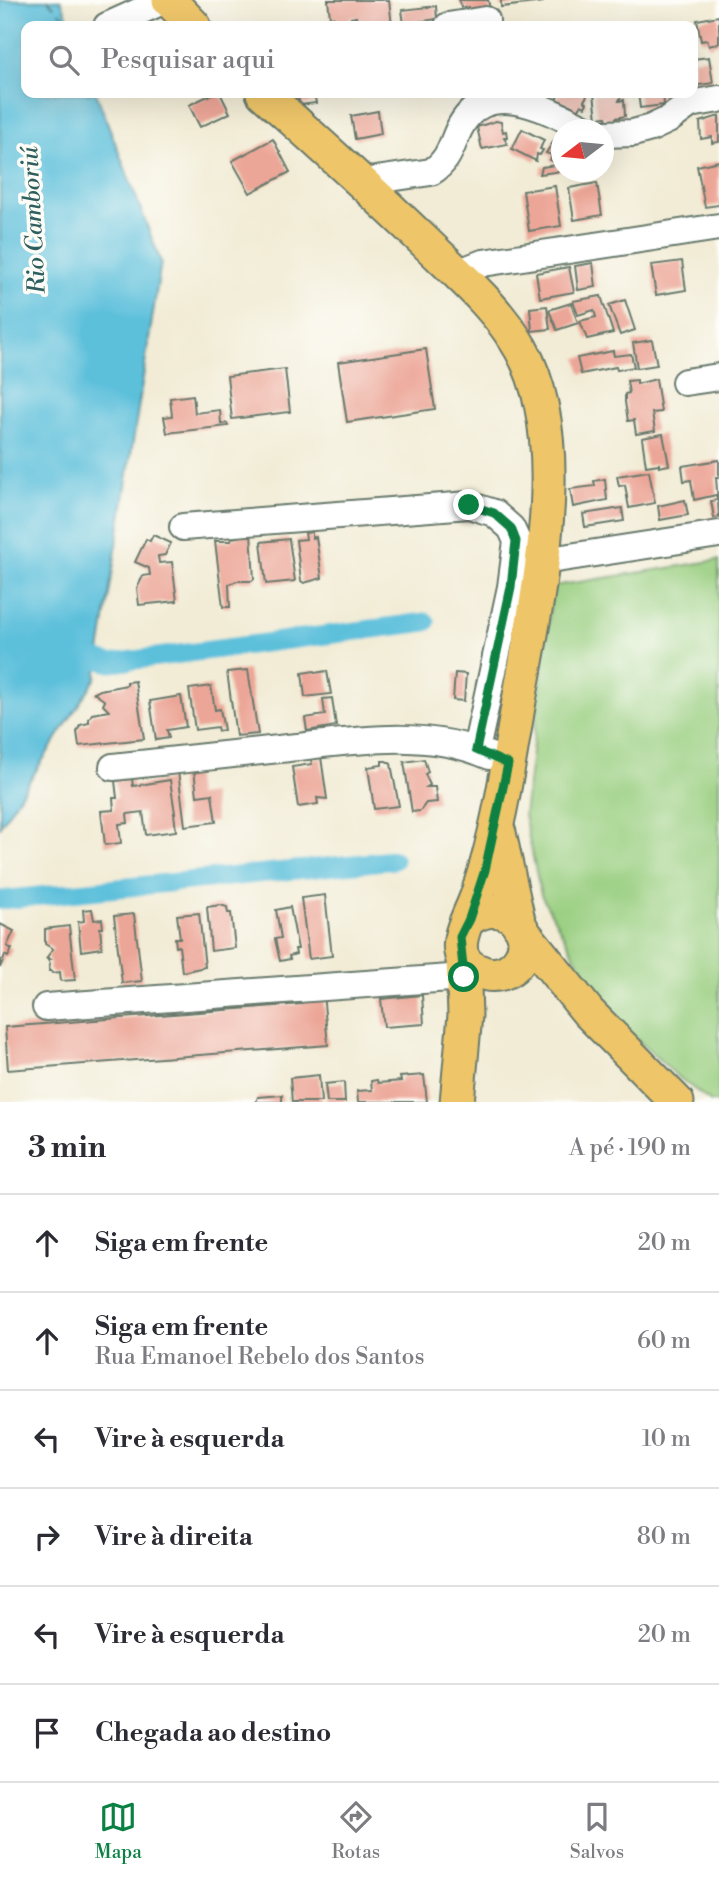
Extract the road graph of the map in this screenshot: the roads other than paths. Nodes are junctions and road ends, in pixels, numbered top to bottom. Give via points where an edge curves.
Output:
1 (167, 0) edge
2 (486, 20) dead end
3 (119, 21) edge
4 (189, 21) edge
5 (480, 21) edge
6 (269, 98) edge
7 (719, 99) edge
8 (563, 119) edge
9 (614, 134) edge
10 (362, 182) junction
11 (719, 227) edge
12 (457, 273) junction
13 (719, 377) edge
14 (685, 382) dead end
15 (183, 527) dead end
16 (719, 534) edge
17 (543, 561) junction
18 (476, 750) junction
19 (508, 764) junction
20 (113, 767) dead end
21 (498, 820) junction
22 (469, 919) junction
23 (521, 928) junction
24 (464, 967) junction
25 (509, 970) junction
26 (46, 1007) dead end
27 (588, 1012) junction
28 (461, 1061) junction
29 (457, 1102) edge
30 (677, 1102) edge

1 - 3 street
1 - 4 main road
2 - 5 street
6 - 10 main road
7 - 9 street via 690,104 650,128
8 - 10 street via 509,98 493,101 468,116 440,166 430,172
10 - 12 main road
11 - 12 street via 483,263
12 - 17 main road via 505,325 533,377 548,480
13 - 14 street
15 - 18 street via 469,505 494,513 511,528 516,541 511,587
16 - 17 street
17 - 19 main road
18 - 19 street
18 - 20 street via 425,738 377,739
19 - 21 main road
21 - 22 main road
21 - 23 main road
22 - 23 main road via 490,909 511,916
22 - 24 main road via 460,937
23 - 25 main road via 523,952
23 - 27 main road
24 - 25 main road via 497,975
24 - 26 street
24 - 28 main road
25 - 27 main road
25 - 28 main road
27 - 30 main road
28 - 29 main road

